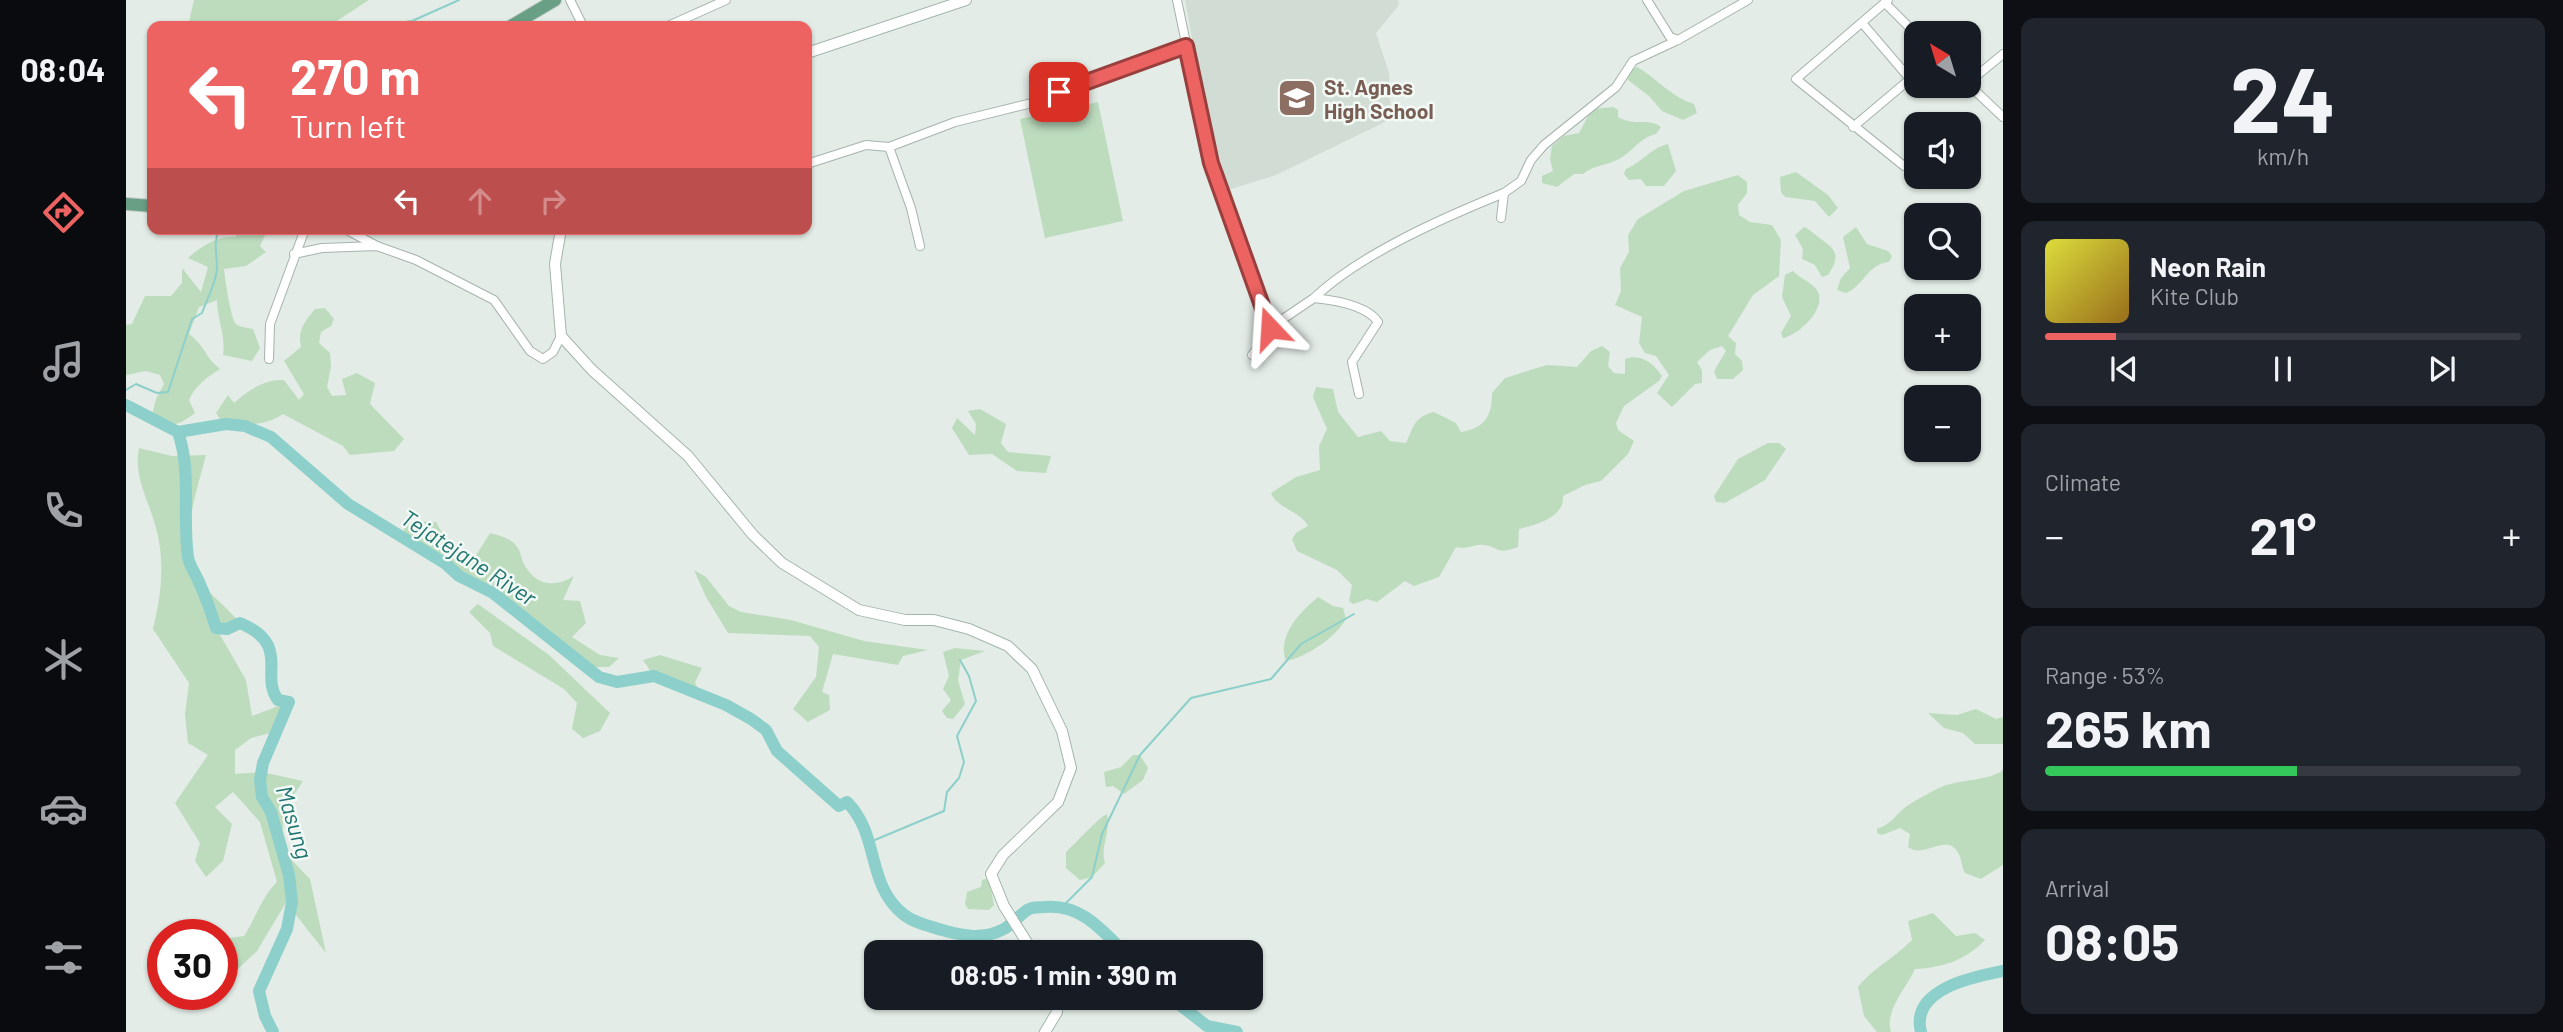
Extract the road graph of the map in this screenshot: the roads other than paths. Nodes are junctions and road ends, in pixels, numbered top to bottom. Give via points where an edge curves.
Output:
1 (555, 0) edge
2 (570, 0) edge
3 (726, 0) edge
4 (967, 0) edge
5 (1177, 0) edge
6 (1647, 0) edge
7 (1748, 0) edge
8 (1887, 2) edge
9 (519, 21) edge
10 (580, 21) edge
11 (679, 21) edge
12 (1904, 21) edge
13 (1863, 24) junction
14 (1678, 40) junction
15 (1186, 46) junction
16 (812, 51) edge
17 (2003, 54) edge
18 (1981, 73) edge
19 (1981, 95) edge
20 (2003, 117) edge
21 (1853, 127) junction
22 (888, 147) junction
23 (812, 162) edge
24 (1903, 166) dead end
25 (1504, 193) junction
26 (126, 204) edge
27 (147, 206) edge
28 (1501, 218) dead end
29 (302, 235) edge
30 (356, 235) edge
31 (560, 235) edge
32 (377, 246) junction
33 (920, 246) dead end
34 (294, 254) junction
35 (1314, 298) junction
36 (1270, 328) junction
37 (561, 336) junction
38 (1252, 355) dead end
39 (268, 359) dead end
40 (1359, 394) dead end
41 (1026, 940) edge
42 (1057, 1010) edge
43 (1045, 1032) edge

1 - 9 main road
2 - 10 street
3 - 11 street
4 - 16 street
5 - 15 street
6 - 14 street via 1670,37
7 - 14 street
8 - 12 street
8 - 13 street
13 - 21 street via 1910,79
13 - 21 street via 1796,79
14 - 25 street via 1633,61 1616,87 1544,145 1521,181
15 - 22 street via 1028,104 955,122
15 - 36 street via 1211,163
17 - 18 street
19 - 20 street
21 - 24 street
22 - 23 street via 866,145
22 - 33 street
25 - 28 street
25 - 35 street via 1455,212 1379,253 1323,287
26 - 27 main road
29 - 34 street
30 - 32 street
31 - 37 street via 555,264
32 - 34 street
32 - 37 street via 416,260 494,300 530,351 543,359 553,352
34 - 39 street via 270,324
35 - 36 street
35 - 40 street via 1351,306 1377,319 1377,326 1352,362
36 - 38 street
37 - 41 street via 688,456 782,564 859,610 953,624 1008,646 1023,657 1042,684 1062,731 1071,768 1058,802 991,874
42 - 43 street

